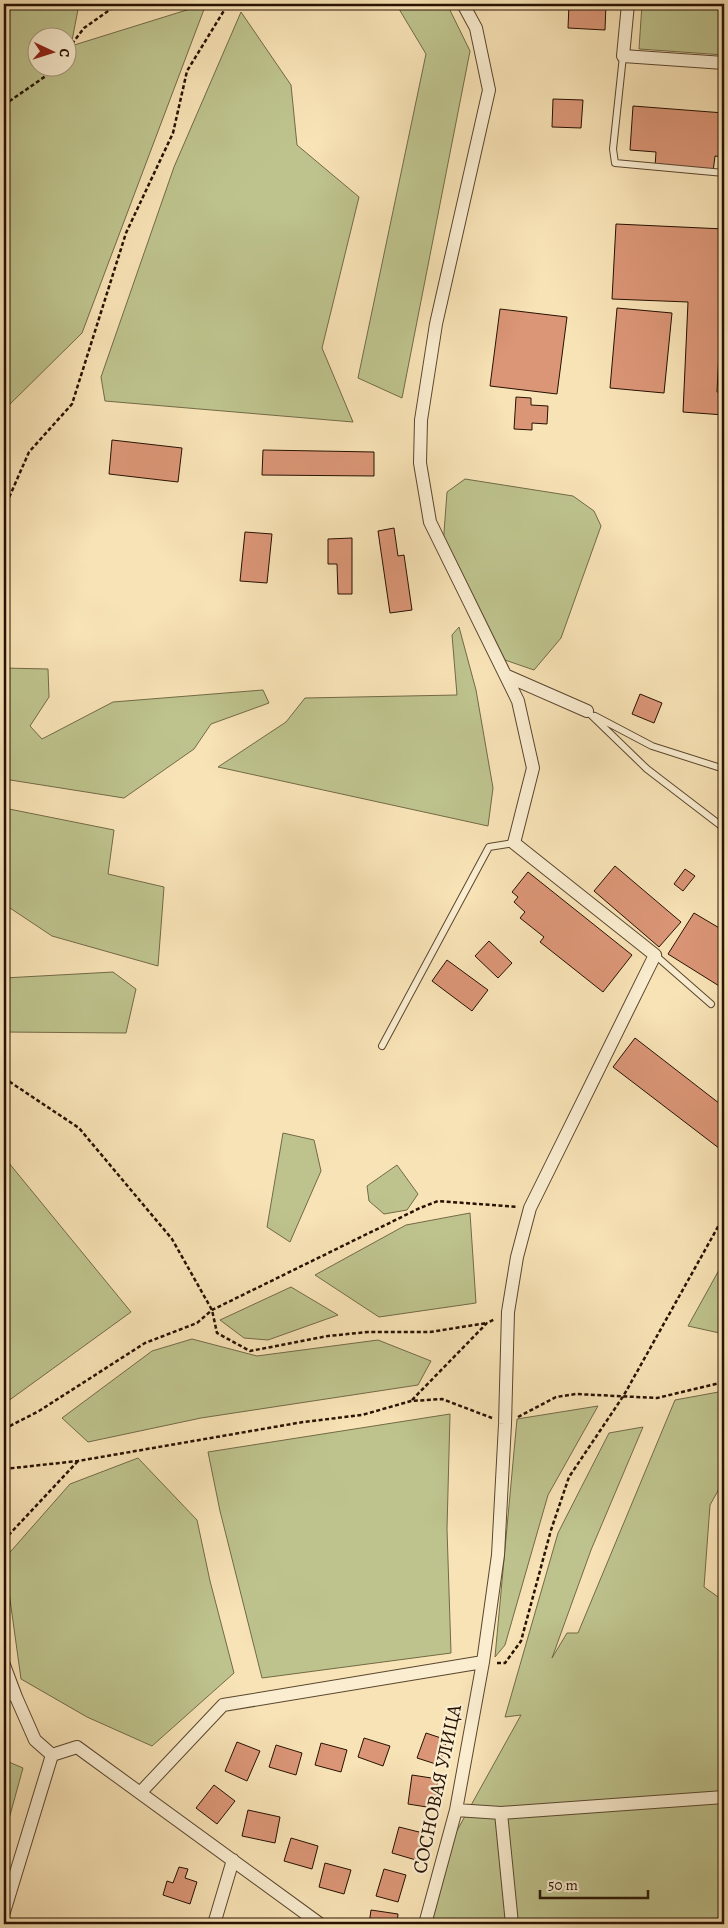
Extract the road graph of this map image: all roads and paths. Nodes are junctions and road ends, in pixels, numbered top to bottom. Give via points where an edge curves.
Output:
1 (118, 4) edge
2 (228, 4) edge
3 (463, 4) edge
4 (628, 4) edge
5 (78, 36) edge
6 (623, 56) junction
7 (724, 63) edge
8 (43, 78) edge
9 (4, 105) edge
10 (724, 173) edge
11 (4, 509) edge
12 (507, 676) junction
13 (587, 711) junction
14 (724, 769) edge
15 (724, 828) edge
16 (514, 843) junction
17 (655, 955) junction
18 (711, 1004) dead end
19 (382, 1046) dead end
20 (4, 1078) edge
21 (530, 1208) junction
22 (724, 1216) edge
23 (212, 1310) junction
24 (508, 1312) junction
25 (487, 1323) junction
26 (724, 1382) edge
27 (624, 1395) junction
28 (411, 1401) junction
29 (505, 1424) junction
30 (4, 1429) edge
31 (78, 1461) junction
32 (4, 1469) edge
33 (4, 1540) edge
34 (483, 1662) junction
35 (4, 1665) edge
36 (4, 1689) edge
37 (16, 1696) junction
38 (52, 1755) junction
39 (140, 1793) junction
40 (724, 1797) edge
41 (456, 1810) junction
42 (501, 1813) junction
43 (232, 1860) junction
44 (4, 1912) edge
45 (214, 1924) edge
46 (320, 1924) edge
47 (425, 1924) edge
48 (512, 1924) edge

1 - 5 path
2 - 11 path via 187,71 173,133 126,233 72,404 29,452
3 - 12 street via 476,28 490,90 436,324 421,420 420,463 430,522
4 - 6 street
6 - 7 street
6 - 10 lane via 613,149 615,163
8 - 9 path
12 - 13 street
12 - 16 street via 518,701 532,768
13 - 14 lane via 652,746
13 - 15 lane via 647,769
16 - 17 street
16 - 19 lane via 489,847
17 - 18 lane
17 - 21 street, СОСНОВАЯ УЛИЦА
20 - 23 path via 79,1128 172,1239
21 - 23 path via 438,1201
21 - 24 street, СОСНОВАЯ УЛИЦА via 517,1257
22 - 27 path
23 - 25 path via 217,1334 250,1351 368,1332 430,1332
23 - 30 path via 197,1323 145,1343 39,1411
24 - 25 path
24 - 29 street, СОСНОВАЯ УЛИЦА
25 - 28 path
26 - 27 path via 657,1398
27 - 29 path via 576,1394 556,1398
27 - 34 path via 569,1477 521,1642 505,1663
28 - 29 path via 442,1399
28 - 31 path via 362,1416 303,1422
29 - 34 street, СОСНОВАЯ УЛИЦА via 498,1555
31 - 32 path
31 - 33 path
34 - 39 street via 223,1705
34 - 41 street, СОСНОВАЯ УЛИЦА
35 - 37 street
36 - 37 street
37 - 38 street via 35,1740
38 - 39 street via 77,1747
38 - 44 street
39 - 43 street
40 - 42 street
41 - 42 street
41 - 47 street, СОСНОВАЯ УЛИЦА
42 - 48 street
43 - 45 street
43 - 46 street

